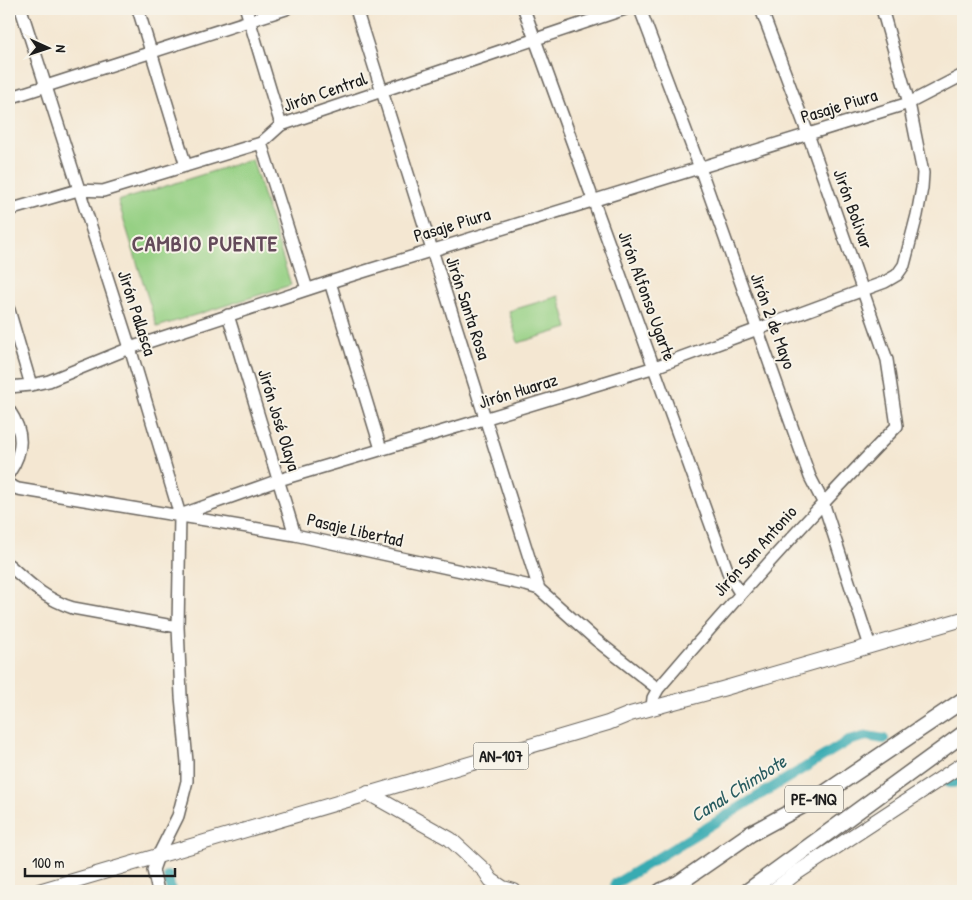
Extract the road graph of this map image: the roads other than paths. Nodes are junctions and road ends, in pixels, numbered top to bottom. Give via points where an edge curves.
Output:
1 (21, 9) edge
2 (138, 9) edge
3 (286, 9) edge
4 (356, 9) edge
5 (524, 9) edge
6 (625, 9) edge
7 (640, 9) edge
8 (761, 9) edge
9 (882, 9) edge
10 (248, 14) edge
11 (535, 40) junction
12 (151, 52) junction
13 (963, 75) edge
14 (46, 86) junction
15 (381, 91) junction
16 (9, 98) edge
17 (909, 103) junction
18 (281, 125) junction
19 (808, 134) junction
20 (261, 143) junction
21 (186, 166) junction
22 (700, 168) junction
23 (78, 190) junction
24 (594, 200) junction
25 (9, 210) edge
26 (431, 250) junction
27 (330, 282) junction
28 (307, 289) junction
29 (863, 290) junction
30 (9, 310) edge
31 (228, 315) junction
32 (757, 330) junction
33 (130, 348) junction
34 (655, 367) junction
35 (31, 385) junction
36 (9, 387) edge
37 (9, 410) edge
38 (484, 420) junction
39 (897, 426) joint
40 (381, 449) junction
41 (9, 473) edge
42 (279, 480) junction
43 (9, 485) edge
44 (823, 502) junction
45 (180, 515) junction
46 (295, 535) junction
47 (9, 565) edge
48 (539, 589) junction
49 (740, 593) junction
50 (963, 618) edge
51 (178, 627) junction
52 (870, 646) junction
53 (658, 688) junction
54 (963, 700) edge
55 (652, 707) junction
56 (963, 734) edge
57 (963, 764) edge
58 (368, 793) junction
59 (158, 856) junction
60 (491, 886) edge
61 (39, 891) edge
62 (158, 891) edge
63 (514, 891) edge
64 (661, 891) edge
65 (748, 891) edge
66 (774, 891) edge

1 - 14 street, Jirón Pallasca
2 - 12 street
3 - 10 street
4 - 15 street, Jirón Santa Rosa
5 - 11 street, Jirón Alfonso Ugarte
6 - 11 street, Jirón Central
7 - 22 street, Jirón 2 de Mayo
8 - 19 street, Jirón Bolivar
9 - 17 street
10 - 12 street
10 - 18 street
11 - 15 street, Jirón Central
11 - 24 street, Jirón Alfonso Ugarte
12 - 14 street
12 - 21 street
13 - 17 street
14 - 16 street
14 - 23 street, Jirón Pallasca
15 - 18 street, Jirón Central
15 - 26 street, Jirón Santa Rosa
17 - 19 street, Pasaje Piura
17 - 29 street via 923,173 912,238 904,265 897,275
18 - 20 street, Jirón Central
19 - 22 street, Pasaje Piura
19 - 29 street, Jirón Bolivar
20 - 21 street, Jirón Central
20 - 28 street
21 - 23 street, Jirón Central via 103,190
22 - 24 street, Pasaje Piura
22 - 32 street, Jirón 2 de Mayo
23 - 25 street, Jirón Central
23 - 33 street, Jirón Pallasca
24 - 26 street, Pasaje Piura
24 - 34 street, Jirón Alfonso Ugarte
26 - 27 street, Pasaje Piura
26 - 38 street, Jirón Santa Rosa
27 - 28 street, Pasaje Piura
27 - 40 street
28 - 31 street, Pasaje Piura
29 - 32 street, Jirón Huaraz
29 - 39 street, Jirón Bolivar via 887,360
30 - 35 street
31 - 33 street, Pasaje Piura
31 - 42 street, Jirón José Olaya
32 - 34 street, Jirón Huaraz
32 - 44 street, Jirón 2 de Mayo via 810,478
33 - 35 street, Pasaje Piura via 56,379
33 - 45 street, Jirón Pallasca
34 - 38 street, Jirón Huaraz
34 - 49 street, Jirón Alfonso Ugarte via 729,574
35 - 36 street, Pasaje Piura
37 - 41 street via 18,422 21,436 19,454
38 - 40 street, Jirón Huaraz
38 - 48 street, Jirón Santa Rosa
39 - 44 street, Jirón San Antonio
40 - 42 street, Jirón Huaraz
42 - 45 street, Jirón Huaraz
42 - 46 street, Jirón José Olaya
43 - 45 street, Pasaje Libertad via 88,502
44 - 49 street, Jirón San Antonio
44 - 52 street, Jirón 2 de Mayo
45 - 46 street, Pasaje Libertad
45 - 51 street, Jirón Pallasca
46 - 48 street, Pasaje Libertad via 510,580
47 - 51 street via 57,603
48 - 53 street, Pasaje Libertad via 596,640
49 - 53 street, Jirón San Antonio
50 - 52 main road, AN-107
51 - 59 street, Jirón Pallasca via 187,781 178,816
52 - 55 main road, AN-107
53 - 55 street, Jirón San Antonio
54 - 64 highway, PE-1NQ via 822,795 750,834
55 - 58 main road, AN-107 via 608,724
56 - 65 highway, PE-1NQ
57 - 66 main road
58 - 59 main road, AN-107
58 - 60 main road via 450,839 485,871
59 - 61 main road, AN-107
59 - 62 street via 154,870
60 - 63 main road

